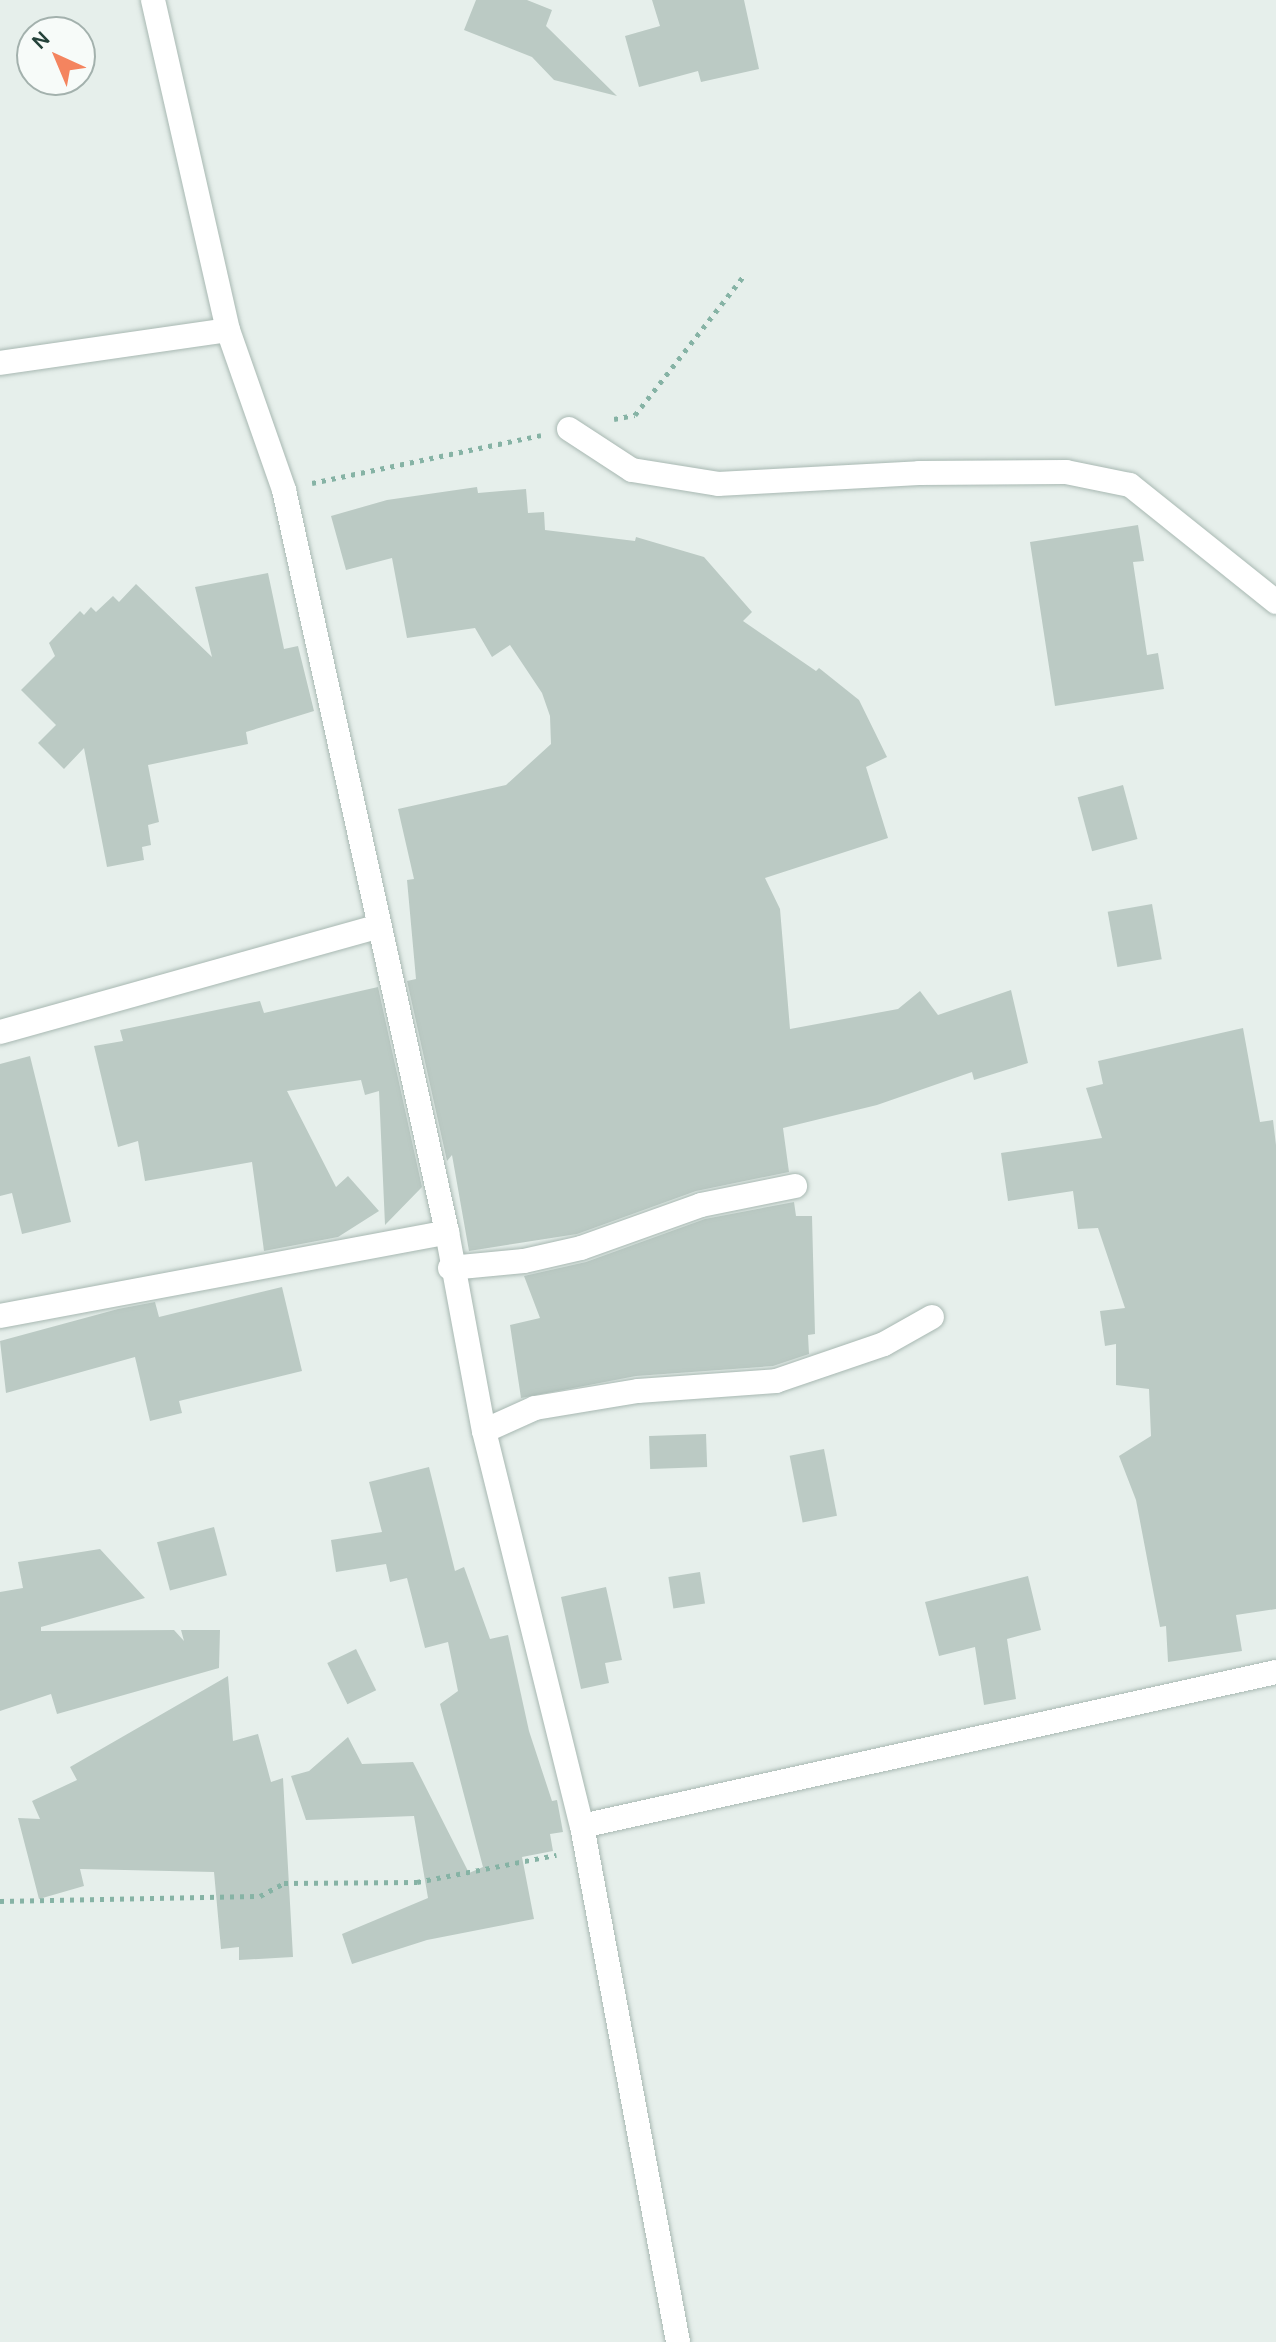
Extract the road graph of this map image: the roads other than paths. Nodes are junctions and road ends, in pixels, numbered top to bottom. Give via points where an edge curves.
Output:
1 (153, 0) edge
2 (228, 330) junction
3 (0, 363) edge
4 (569, 429) road end
5 (1276, 602) edge
6 (379, 926) junction
7 (0, 1032) edge
8 (795, 1186) dead end
9 (447, 1232) junction
10 (450, 1268) junction
11 (0, 1316) edge
12 (932, 1317) dead end
13 (484, 1431) junction
14 (1276, 1672) edge
15 (582, 1826) junction
16 (678, 2342) edge

1 - 2 street
2 - 3 street
2 - 6 street via 284,490
4 - 5 street via 632,470 718,484 919,473 1066,472 1130,485
6 - 7 street
6 - 9 street
8 - 10 street via 701,1205 581,1248 524,1261
9 - 10 street
9 - 11 street
10 - 13 street
12 - 13 street via 884,1344 776,1381 638,1391 535,1408
13 - 15 street
14 - 15 street
15 - 16 street

